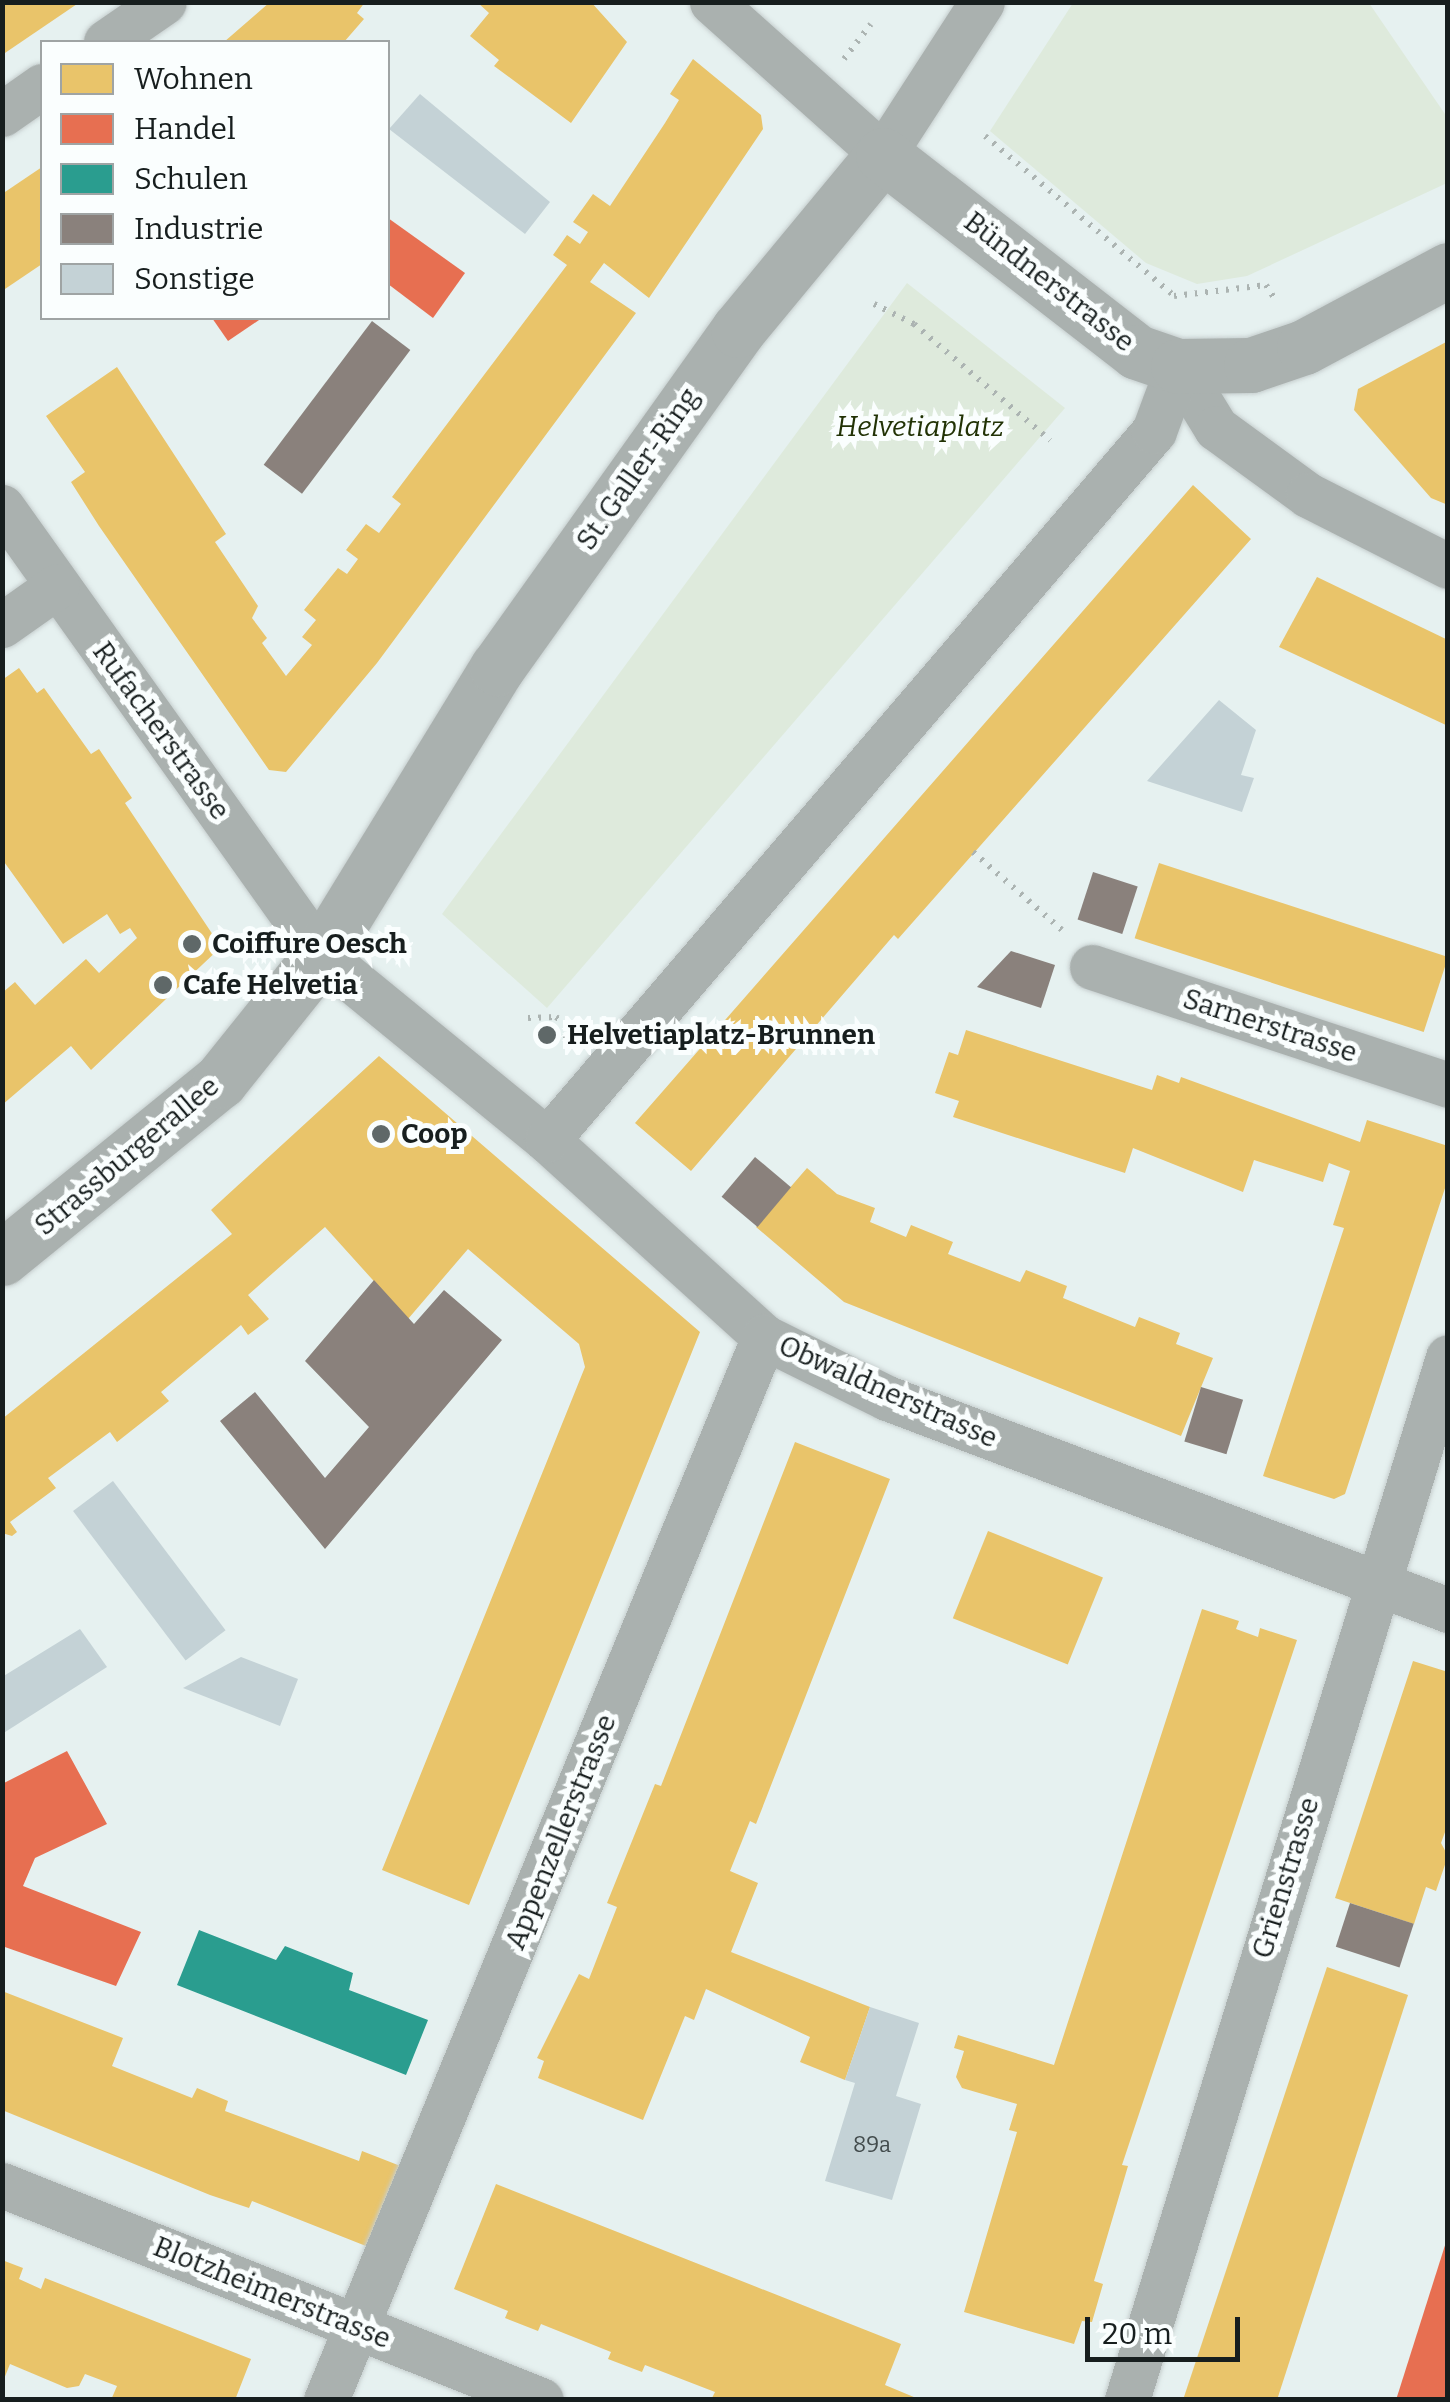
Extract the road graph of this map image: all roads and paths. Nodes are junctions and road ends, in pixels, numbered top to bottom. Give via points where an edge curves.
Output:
1 (164, 2) edge
2 (712, 2) edge
3 (982, 2) edge
4 (109, 40) edge
5 (40, 87) edge
6 (2, 114) edge
7 (985, 136) dead end
8 (882, 155) junction
9 (1448, 270) edge
10 (874, 304) dead end
11 (1304, 347) junction
12 (1178, 366) junction
13 (1050, 440) dead end
14 (2, 507) edge
15 (1448, 566) edge
16 (57, 586) junction
17 (2, 625) edge
18 (973, 852) dead end
19 (1039, 909) dead end
20 (321, 955) junction
21 (1092, 967) dead end
22 (528, 1018) dead end
23 (563, 1050) dead end
24 (1448, 1086) edge
25 (546, 1140) junction
26 (2, 1258) edge
27 (764, 1336) junction
28 (1448, 1356) edge
29 (1375, 1587) junction
30 (1448, 1610) edge
31 (2, 2185) edge
32 (358, 2328) junction
33 (326, 2400) edge
34 (541, 2400) edge
35 (1127, 2400) edge

1 - 4 street
2 - 8 street, Bündnerstrasse
3 - 8 street, St. Galler-Ring
5 - 6 street
7 - 11 path via 1174,296 1266,285
8 - 12 street, Bündnerstrasse via 1136,352
8 - 20 street, St. Galler-Ring via 738,330 497,668
9 - 11 street
10 - 13 path via 914,324
11 - 12 street via 1251,364
12 - 15 street via 1216,428 1308,495
12 - 25 street via 1154,432
14 - 16 street, Rufacherstrasse
16 - 17 street
16 - 20 street, Rufacherstrasse
18 - 19 path
20 - 25 street, Obwaldnerstrasse
20 - 26 street, Strassburgerallee via 220,1081
21 - 24 street, Sarnerstrasse
22 - 23 path via 550,1012 567,1026
25 - 27 street, Obwaldnerstrasse
27 - 29 street, Obwaldnerstrasse via 886,1398
27 - 32 street, Appenzellerstrasse
28 - 29 street, Grienstrasse
29 - 30 street, Obwaldnerstrasse
29 - 35 street, Grienstrasse
31 - 32 street, Blotzheimerstrasse
32 - 33 street, Appenzellerstrasse
32 - 34 street, Blotzheimerstrasse

